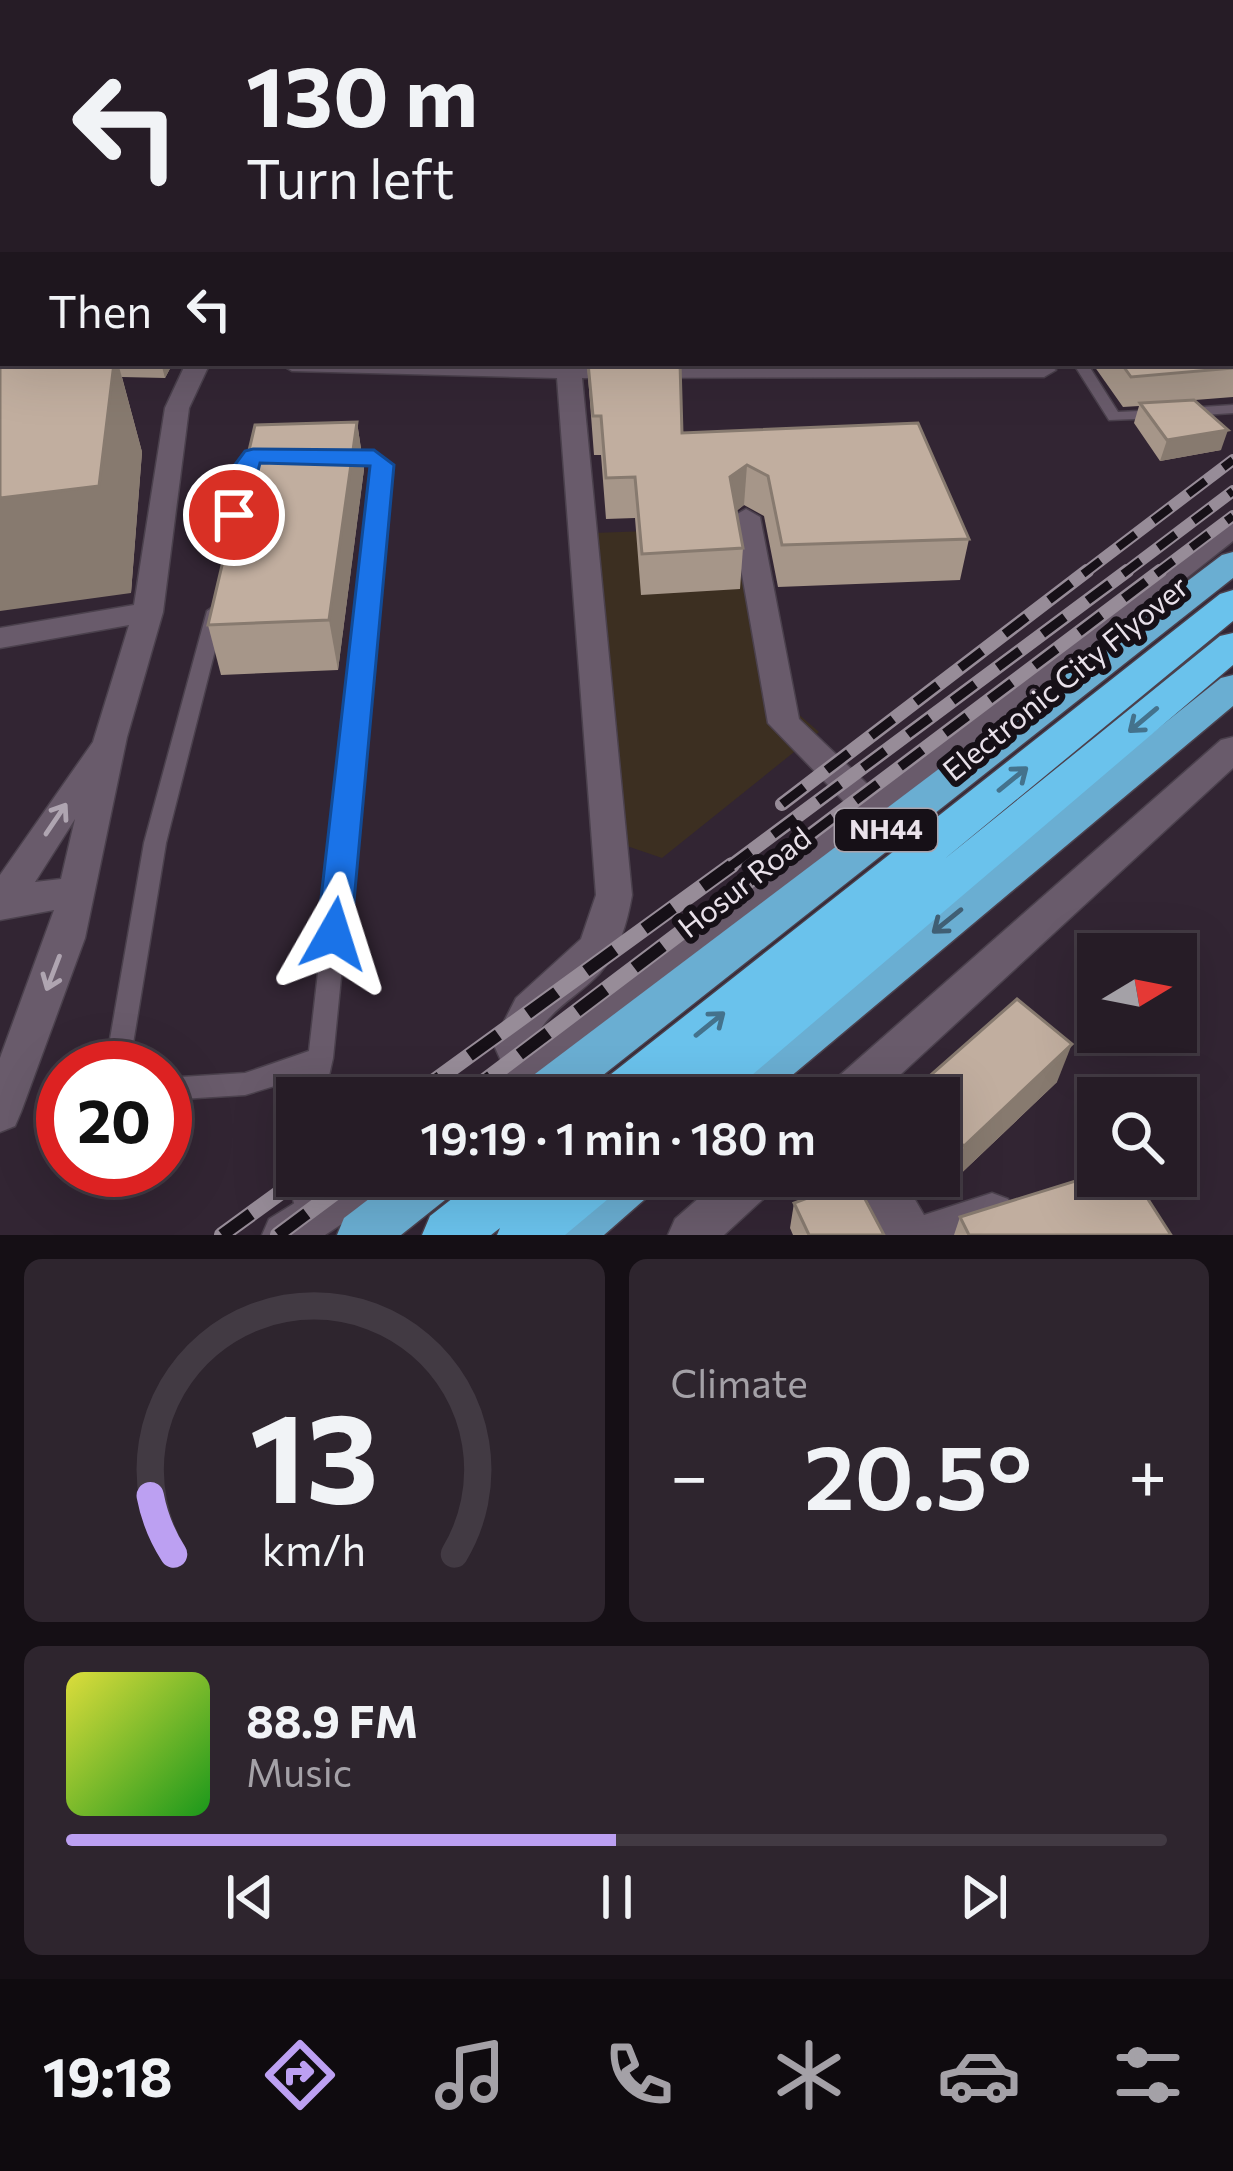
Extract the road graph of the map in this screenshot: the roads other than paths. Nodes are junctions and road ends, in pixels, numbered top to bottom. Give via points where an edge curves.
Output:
1 (197, 366) edge
2 (361, 366) edge
3 (1082, 366) edge
4 (698, 368) edge
5 (1044, 370) dead end
6 (569, 372) junction
7 (1233, 409) edge
8 (746, 518) dead end
9 (1233, 527) edge
10 (229, 554) edge
11 (1233, 562) edge
12 (221, 594) edge
13 (1233, 602) edge
14 (148, 612) junction
15 (0, 638) edge
16 (1233, 645) edge
17 (1233, 687) edge
18 (111, 737) junction
19 (1233, 749) edge
20 (874, 811) junction
21 (76, 892) junction
22 (0, 902) edge
23 (122, 1041) edge
24 (321, 1058) junction
25 (316, 1077) edge
26 (520, 1077) edge
27 (542, 1077) edge
28 (543, 1077) edge
29 (645, 1077) edge
30 (713, 1077) edge
31 (757, 1077) edge
32 (868, 1077) edge
33 (192, 1089) edge
34 (0, 1112) edge
35 (329, 1197) edge
36 (411, 1197) edge
37 (496, 1197) edge
38 (570, 1197) edge
39 (611, 1197) edge
40 (734, 1197) edge
41 (889, 1197) edge
42 (1034, 1202) edge
43 (299, 1210) edge
44 (362, 1235) edge
45 (449, 1235) edge
46 (524, 1235) edge
47 (566, 1235) edge
48 (691, 1235) edge
49 (910, 1235) edge
50 (929, 1235) edge

1 - 14 street via 177,408
2 - 6 street
3 - 7 lane via 1114,417
4 - 5 street
4 - 6 street
6 - 26 street via 614,895 592,954 524,1015 513,1043
8 - 20 street via 784,723
9 - 20 street
10 - 24 lane via 243,470 253,456 374,458 382,465
11 - 28 highway, Hosur Road / NH44
12 - 23 lane via 155,843
29 -> 13 highway, Electronic City Flyover
14 - 15 street
14 - 18 street
16 -> 30 highway
17 -> 31 highway
18 - 21 street
22 -> 18 street
19 - 32 street
20 - 27 street
21 - 22 street
21 -> 34 street via 67,938
24 - 25 lane
24 - 33 lane via 273,1081
35 - 43 street
36 - 44 highway
37 - 45 highway
38 - 46 highway
39 - 47 highway
40 - 48 street
41 - 49 street
42 - 50 street

